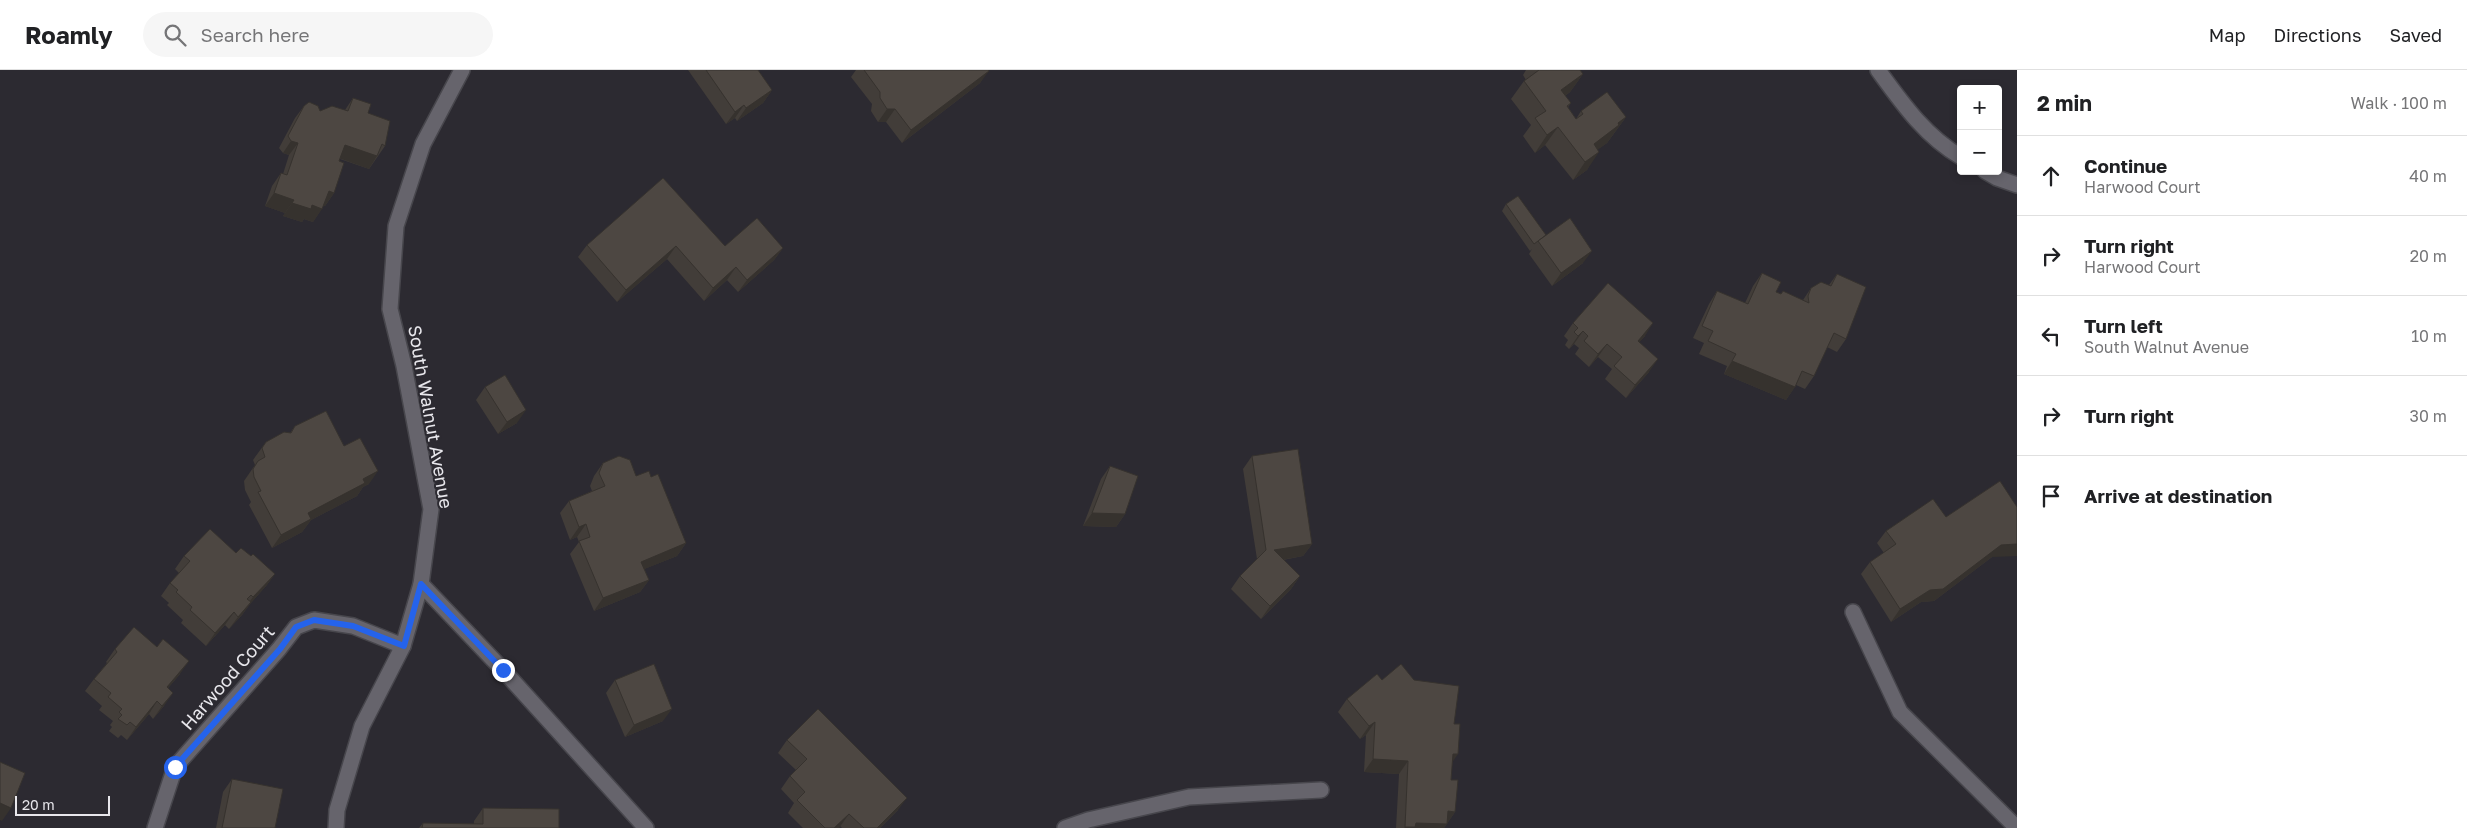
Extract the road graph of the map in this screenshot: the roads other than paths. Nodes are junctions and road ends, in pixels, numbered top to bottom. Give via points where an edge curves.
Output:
1 (462, 70) edge
2 (1878, 70) edge
3 (1957, 155) edge
4 (1992, 175) edge
5 (2017, 185) edge
6 (421, 584) junction
7 (1853, 612) dead end
8 (404, 646) junction
9 (1321, 790) dead end
10 (156, 828) edge
11 (336, 828) edge
12 (646, 828) edge
13 (1065, 828) edge
14 (2017, 828) edge

1 - 6 street, South Walnut Avenue via 423,144 396,226 390,309 431,509
2 - 3 street via 1908,112 1943,146
4 - 5 street
6 - 8 street, South Walnut Avenue
6 - 12 street
7 - 14 street via 1900,712
8 - 10 street, Harwood Court via 353,626 314,620 296,627 175,767
8 - 11 street, South Walnut Avenue via 362,726 337,810
9 - 13 street via 1189,797

